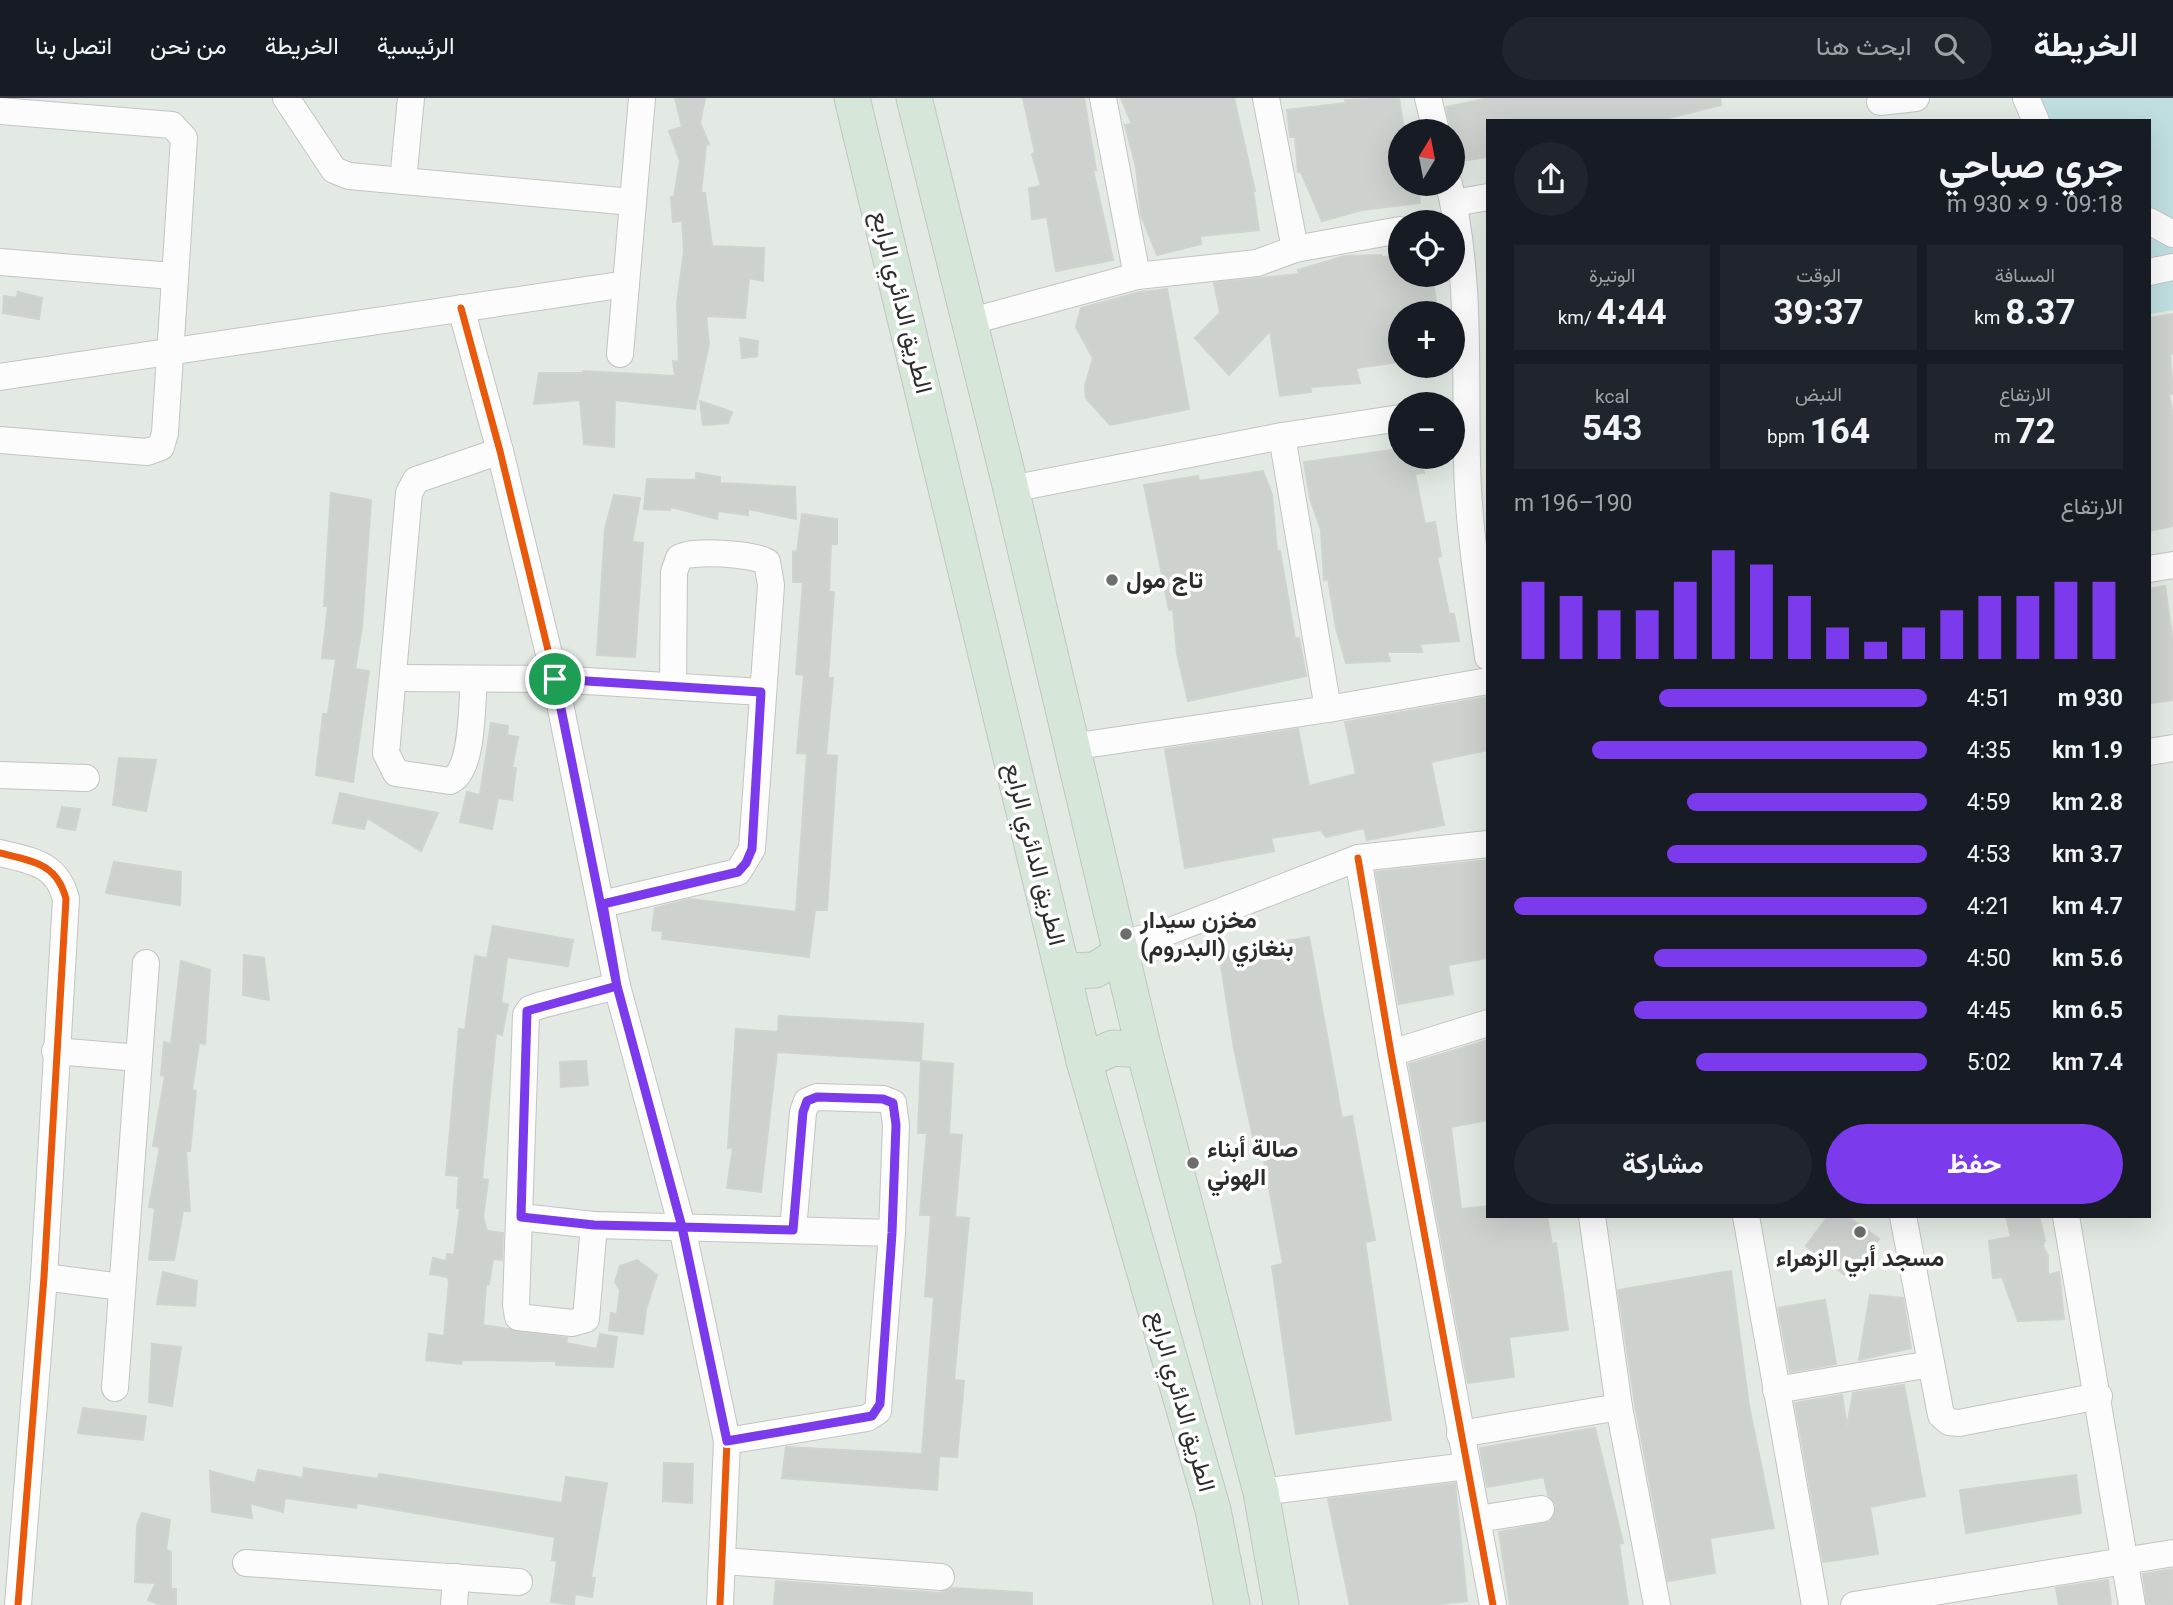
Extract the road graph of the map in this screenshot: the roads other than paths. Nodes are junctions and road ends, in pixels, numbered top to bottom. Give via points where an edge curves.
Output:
1 (286, 98) edge
2 (411, 98) edge
3 (642, 98) edge
4 (852, 98) edge
5 (914, 98) edge
6 (1102, 98) edge
7 (1265, 98) edge
8 (1428, 98) edge
9 (1916, 98) edge
10 (1881, 107) edge
11 (0, 111) edge
12 (1433, 119) edge
13 (403, 181) junction
14 (1486, 198) edge
15 (632, 202) junction
16 (1451, 207) edge
17 (2151, 221) edge
18 (1388, 232) edge
19 (2173, 234) edge
20 (1295, 249) junction
21 (0, 261) edge
22 (2173, 267) edge
23 (2151, 272) edge
24 (173, 276) junction
25 (1137, 276) junction
26 (626, 284) junction
27 (461, 309) junction
28 (968, 322) junction
29 (1478, 352) edge
30 (170, 353) junction
31 (620, 354) dead end
32 (0, 377) edge
33 (1465, 393) edge
34 (1388, 420) edge
35 (1282, 436) junction
36 (1465, 438) edge
37 (0, 440) edge
38 (500, 451) junction
39 (1011, 489) junction
40 (1479, 518) edge
41 (2173, 565) edge
42 (2151, 569) edge
43 (1486, 626) edge
44 (394, 678) junction
45 (555, 679) junction
46 (474, 681) junction
47 (1486, 681) edge
48 (673, 685) junction
49 (761, 692) junction
50 (1328, 709) junction
51 (1072, 747) junction
52 (0, 775) edge
53 (86, 778) dead end
54 (1486, 844) edge
55 (0, 853) edge
56 (1358, 858) junction
57 (603, 904) junction
58 (1121, 948) junction
59 (146, 963) dead end
60 (1063, 971) junction
61 (617, 986) junction
62 (1486, 1024) edge
63 (1144, 1050) junction
64 (55, 1051) junction
65 (1391, 1053) junction
66 (139, 1058) junction
67 (1084, 1061) junction
68 (521, 1217) junction
69 (1592, 1218) edge
70 (1746, 1218) edge
71 (1903, 1218) edge
72 (2066, 1218) edge
73 (594, 1225) junction
74 (682, 1227) junction
75 (793, 1230) junction
76 (892, 1233) junction
77 (44, 1277) junction
78 (122, 1287) junction
79 (1931, 1364) junction
80 (115, 1388) dead end
81 (1776, 1391) junction
82 (2099, 1396) junction
83 (1619, 1407) junction
84 (1460, 1434) junction
85 (727, 1441) junction
86 (1468, 1466) junction
87 (1261, 1492) junction
88 (1541, 1509) dead end
89 (1478, 1519) junction
90 (2173, 1553) edge
91 (724, 1561) junction
92 (2124, 1561) junction
93 (246, 1563) dead end
94 (456, 1577) junction
95 (941, 1577) dead end
96 (519, 1582) dead end
97 (18, 1605) edge
98 (454, 1605) edge
99 (720, 1605) edge
100 (1232, 1605) edge
101 (1281, 1605) edge
102 (1493, 1605) edge
103 (1657, 1605) edge
104 (1815, 1605) edge
105 (1854, 1605) edge
106 (2132, 1605) edge

1 - 13 street via 334,170 349,176
2 - 13 street
3 - 15 street
4 - 60 main road, الطريق الدائري الرابع
5 - 28 main road, الطريق الدائري الرابع
6 - 25 street
7 - 20 street
8 - 12 street
9 - 10 street
11 - 24 street via 172,125 181,131
13 - 15 street
14 - 16 street
15 - 26 street
16 - 29 street
17 - 19 street
18 - 20 street
20 - 25 street via 1257,263
21 - 24 street
22 - 23 street
24 - 30 street
25 - 28 street
26 - 27 street
26 - 31 street
27 - 30 street
27 - 38 street
28 - 39 main road, الطريق الدائري الرابع
29 - 33 street
30 - 32 street
30 - 37 street via 161,447
34 - 35 street
35 - 39 street
35 - 50 street
36 - 40 street
38 - 44 street via 416,480 412,486
38 - 45 street
39 - 51 main road, الطريق الدائري الرابع
40 - 43 street
41 - 42 street
44 - 46 street
44 - 46 street via 386,753 391,768 396,773 450,781 466,761
45 - 46 street
45 - 48 street
45 - 57 street
47 - 50 street
48 - 49 street
48 - 49 street via 676,564 689,553 733,556 763,559 770,568
49 - 57 street via 752,849 743,868
50 - 51 street
51 - 58 main road, الطريق الدائري الرابع
52 - 53 street
54 - 56 street
55 - 64 street via 46,867 62,886 65,899
56 - 58 street
56 - 65 street
57 - 61 street
58 - 60 main road via 1096,970
58 - 63 main road, الطريق الدائري الرابع
59 - 66 street
60 - 67 main road, الطريق الدائري الرابع
61 - 68 street via 527,1011
61 - 74 street
62 - 65 street
63 - 67 main road via 1113,1048
63 - 87 main road, الطريق الدائري الرابع
64 - 66 street
64 - 77 street
65 - 84 street
66 - 78 street
67 - 100 main road, الطريق الدائري الرابع via 1213,1510
68 - 73 street
68 - 73 street via 516,1310 528,1320 572,1323 586,1319
69 - 83 street
70 - 81 street
71 - 79 street
72 - 82 street
73 - 74 street
74 - 75 street
74 - 85 street
75 - 76 street
75 - 76 street via 807,1101 817,1097 883,1099 893,1103 895,1116
76 - 85 street via 878,1411 867,1419
77 - 78 street
77 - 97 street
78 - 80 street
79 - 81 street
79 - 82 street via 1941,1415 1949,1422
81 - 104 street
82 - 92 street
83 - 84 street
83 - 103 street
84 - 86 street
85 - 91 street
86 - 87 street
86 - 89 street
87 - 101 main road, الطريق الدائري الرابع
88 - 89 street
89 - 102 street
90 - 92 street
91 - 95 street
91 - 99 street
92 - 105 street
92 - 106 street
93 - 94 street
94 - 96 street
94 - 98 street

